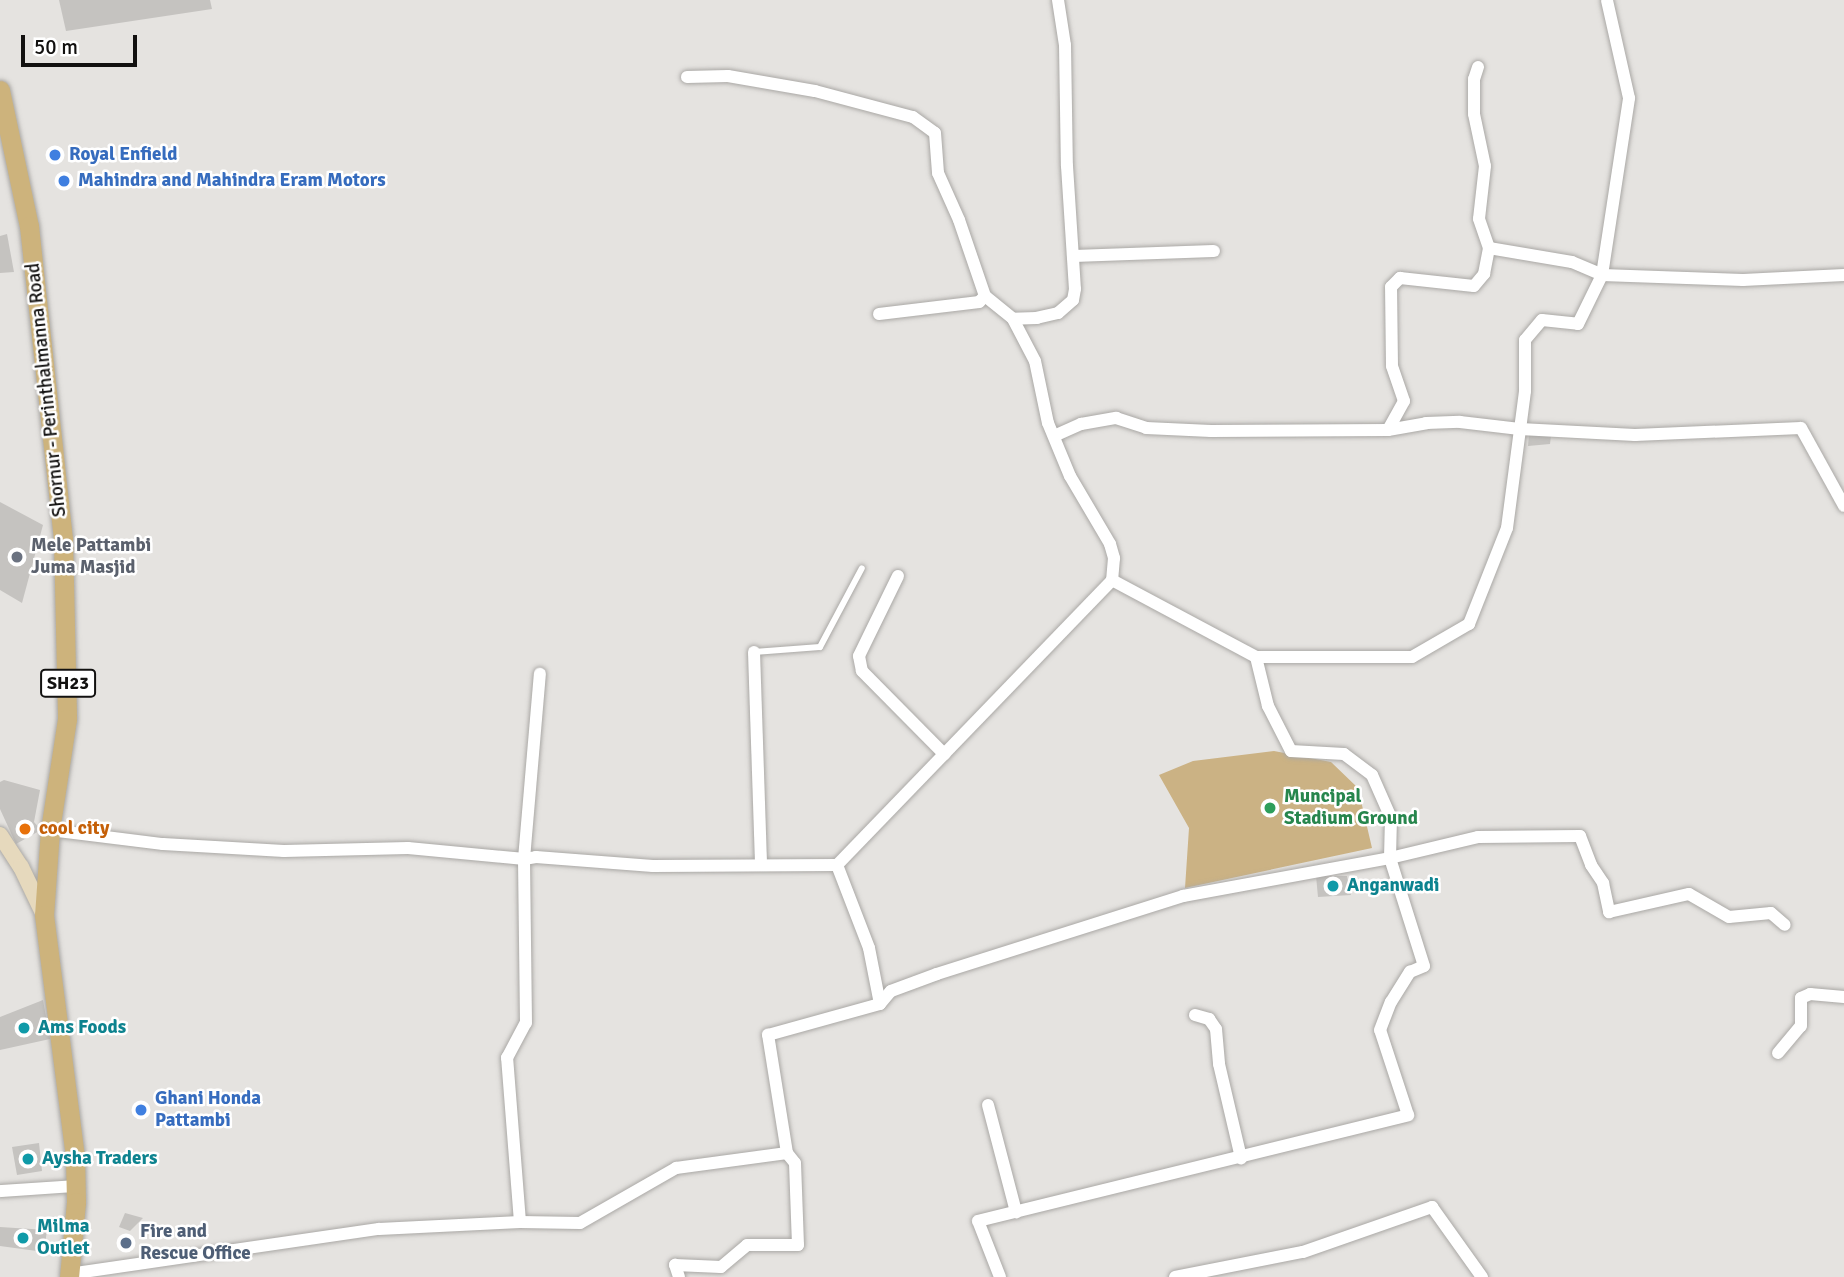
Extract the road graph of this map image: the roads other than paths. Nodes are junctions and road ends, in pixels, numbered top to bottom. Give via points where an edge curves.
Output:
1 (1058, 0) edge
2 (1607, 0) edge
3 (1478, 67) dead end
4 (688, 77) dead end
5 (0, 90) edge
6 (1489, 248) junction
7 (1214, 251) dead end
8 (1073, 256) junction
9 (1602, 275) junction
10 (1844, 275) edge
11 (985, 296) junction
12 (879, 314) dead end
13 (1013, 318) junction
14 (1520, 429) junction
15 (1388, 430) junction
16 (1054, 436) junction
17 (1844, 506) edge
18 (862, 568) dead end
19 (898, 576) dead end
20 (1112, 580) junction
21 (754, 652) joint
22 (1256, 657) junction
23 (540, 674) dead end
24 (944, 754) junction
25 (50, 830) junction
26 (0, 835) edge
27 (1390, 858) junction
28 (524, 859) junction
29 (837, 865) junction
30 (761, 866) junction
31 (44, 915) junction
32 (1785, 925) dead end
33 (1844, 997) edge
34 (880, 1004) junction
35 (1195, 1015) dead end
36 (1778, 1053) dead end
37 (988, 1105) dead end
38 (788, 1153) junction
39 (1241, 1158) junction
40 (75, 1186) junction
41 (0, 1191) edge
42 (1016, 1212) junction
43 (520, 1222) junction
44 (69, 1276) edge
45 (679, 1277) edge
46 (1000, 1277) edge
47 (1175, 1277) edge
48 (1482, 1277) edge

1 - 8 street via 1065,45 1066,166
2 - 9 street via 1629,98
3 - 6 street via 1474,114 1485,177 1479,219
4 - 11 street via 728,76 804,89 913,117 935,133 938,173
5 - 25 main road, Shornur - Perinthalmanna Road / SH23 via 29,226 63,539 67,719
6 - 9 street via 1572,262
6 - 15 street via 1483,274 1474,286 1393,281 1392,366 1404,401
7 - 8 street
8 - 13 street via 1075,289 1066,308 1037,318
9 - 10 street via 1743,280
9 - 14 street via 1578,324 1542,320 1525,340
11 - 12 street via 979,302
11 - 13 street
13 - 16 street via 1035,361
14 - 15 street via 1426,422
14 - 17 street via 1635,435 1801,428
14 - 22 street via 1507,528 1469,624 1412,657
15 - 16 street via 1166,430 1116,418
16 - 20 street via 1070,476 1110,544
18 - 21 lane via 820,647
19 - 24 street via 859,656 862,671
20 - 22 street
20 - 24 street
21 - 30 street
22 - 27 street via 1268,706 1291,751 1344,754 1372,775 1391,818
23 - 28 street
24 - 29 street
25 - 28 street via 163,844 284,851 408,848
25 - 31 main road, Shornur - Perinthalmanna Road / SH23
26 - 31 main road
27 - 32 street via 1478,838 1580,836 1603,883 1609,912 1689,894 1729,917 1771,912
27 - 34 street via 1184,896 926,978 891,991
27 - 39 street via 1424,966 1410,972 1380,1030 1408,1115
28 - 30 street
28 - 43 street via 526,1023 507,1058
29 - 30 street
29 - 34 street via 869,948
31 - 40 main road, Shornur - Perinthalmanna Road / SH23 via 71,1117
33 - 36 street via 1810,994 1801,998 1801,1026
34 - 38 street via 768,1035
35 - 39 street via 1209,1019 1216,1028 1219,1063
37 - 42 street
38 - 43 street via 676,1168 580,1223
38 - 45 street via 795,1163 798,1245 747,1245 721,1267 676,1265
39 - 42 street
40 - 41 street
40 - 44 main road, Shornur - Perinthalmanna Road / SH23
42 - 46 street via 978,1221
43 - 44 street via 379,1229
47 - 48 street via 1303,1252 1432,1207

